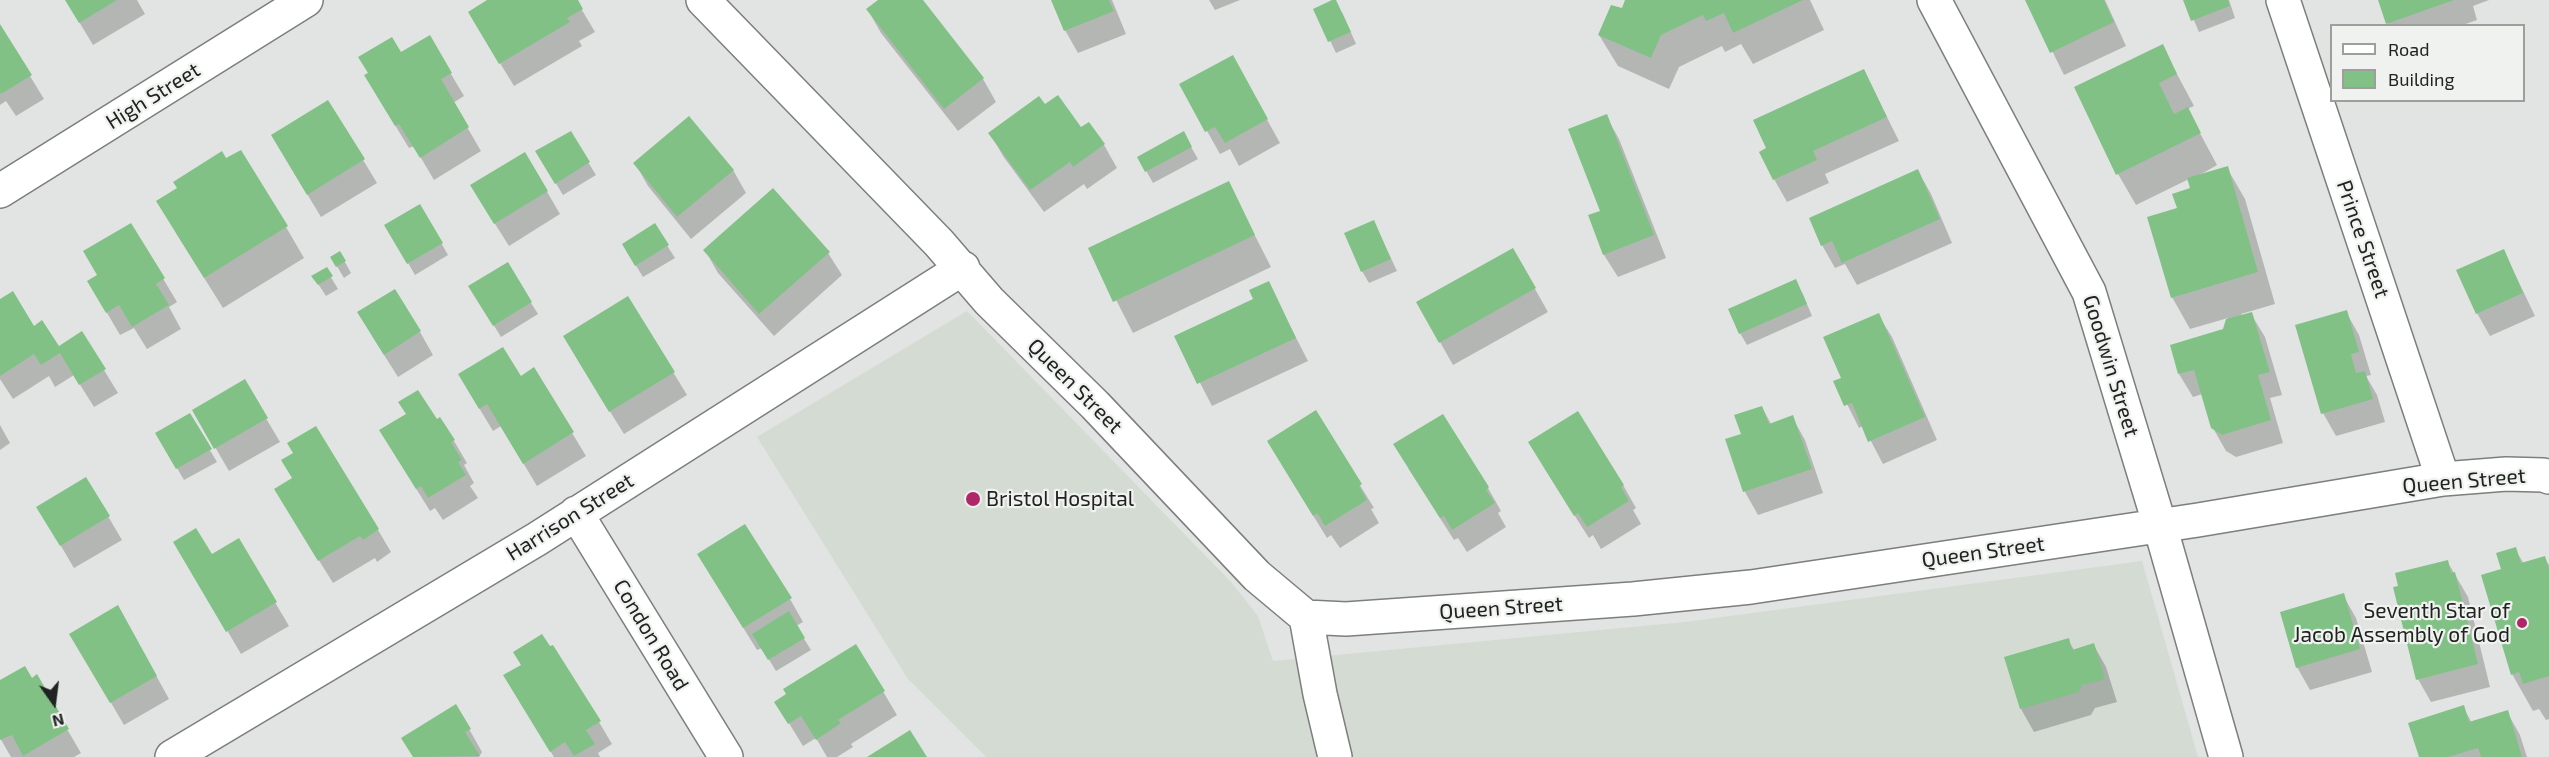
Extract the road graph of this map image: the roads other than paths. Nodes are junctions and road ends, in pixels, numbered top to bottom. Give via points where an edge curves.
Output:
1 (306, 0) edge
2 (703, 0) edge
3 (1934, 0) edge
4 (2283, 0) edge
5 (0, 191) edge
6 (963, 268) junction
7 (2549, 477) edge
8 (2443, 479) junction
9 (576, 513) junction
10 (2160, 526) junction
11 (1306, 616) junction
12 (172, 757) edge
13 (726, 757) edge
14 (1335, 757) edge
15 (2226, 757) edge

1 - 5 street, High Street
2 - 6 street, Queen Street
3 - 10 street, Goodwin Street via 2089,292
4 - 8 street, Prince Street
6 - 9 street, Harrison Street
6 - 11 street, Queen Street via 989,301 1095,405 1257,576
7 - 8 street, Queen Street via 2506,474
8 - 10 street, Queen Street
9 - 12 street, Harrison Street
9 - 13 street, Condon Road
10 - 11 street, Queen Street via 1751,587 1369,618
10 - 15 street, Goodwin Street
11 - 14 street

